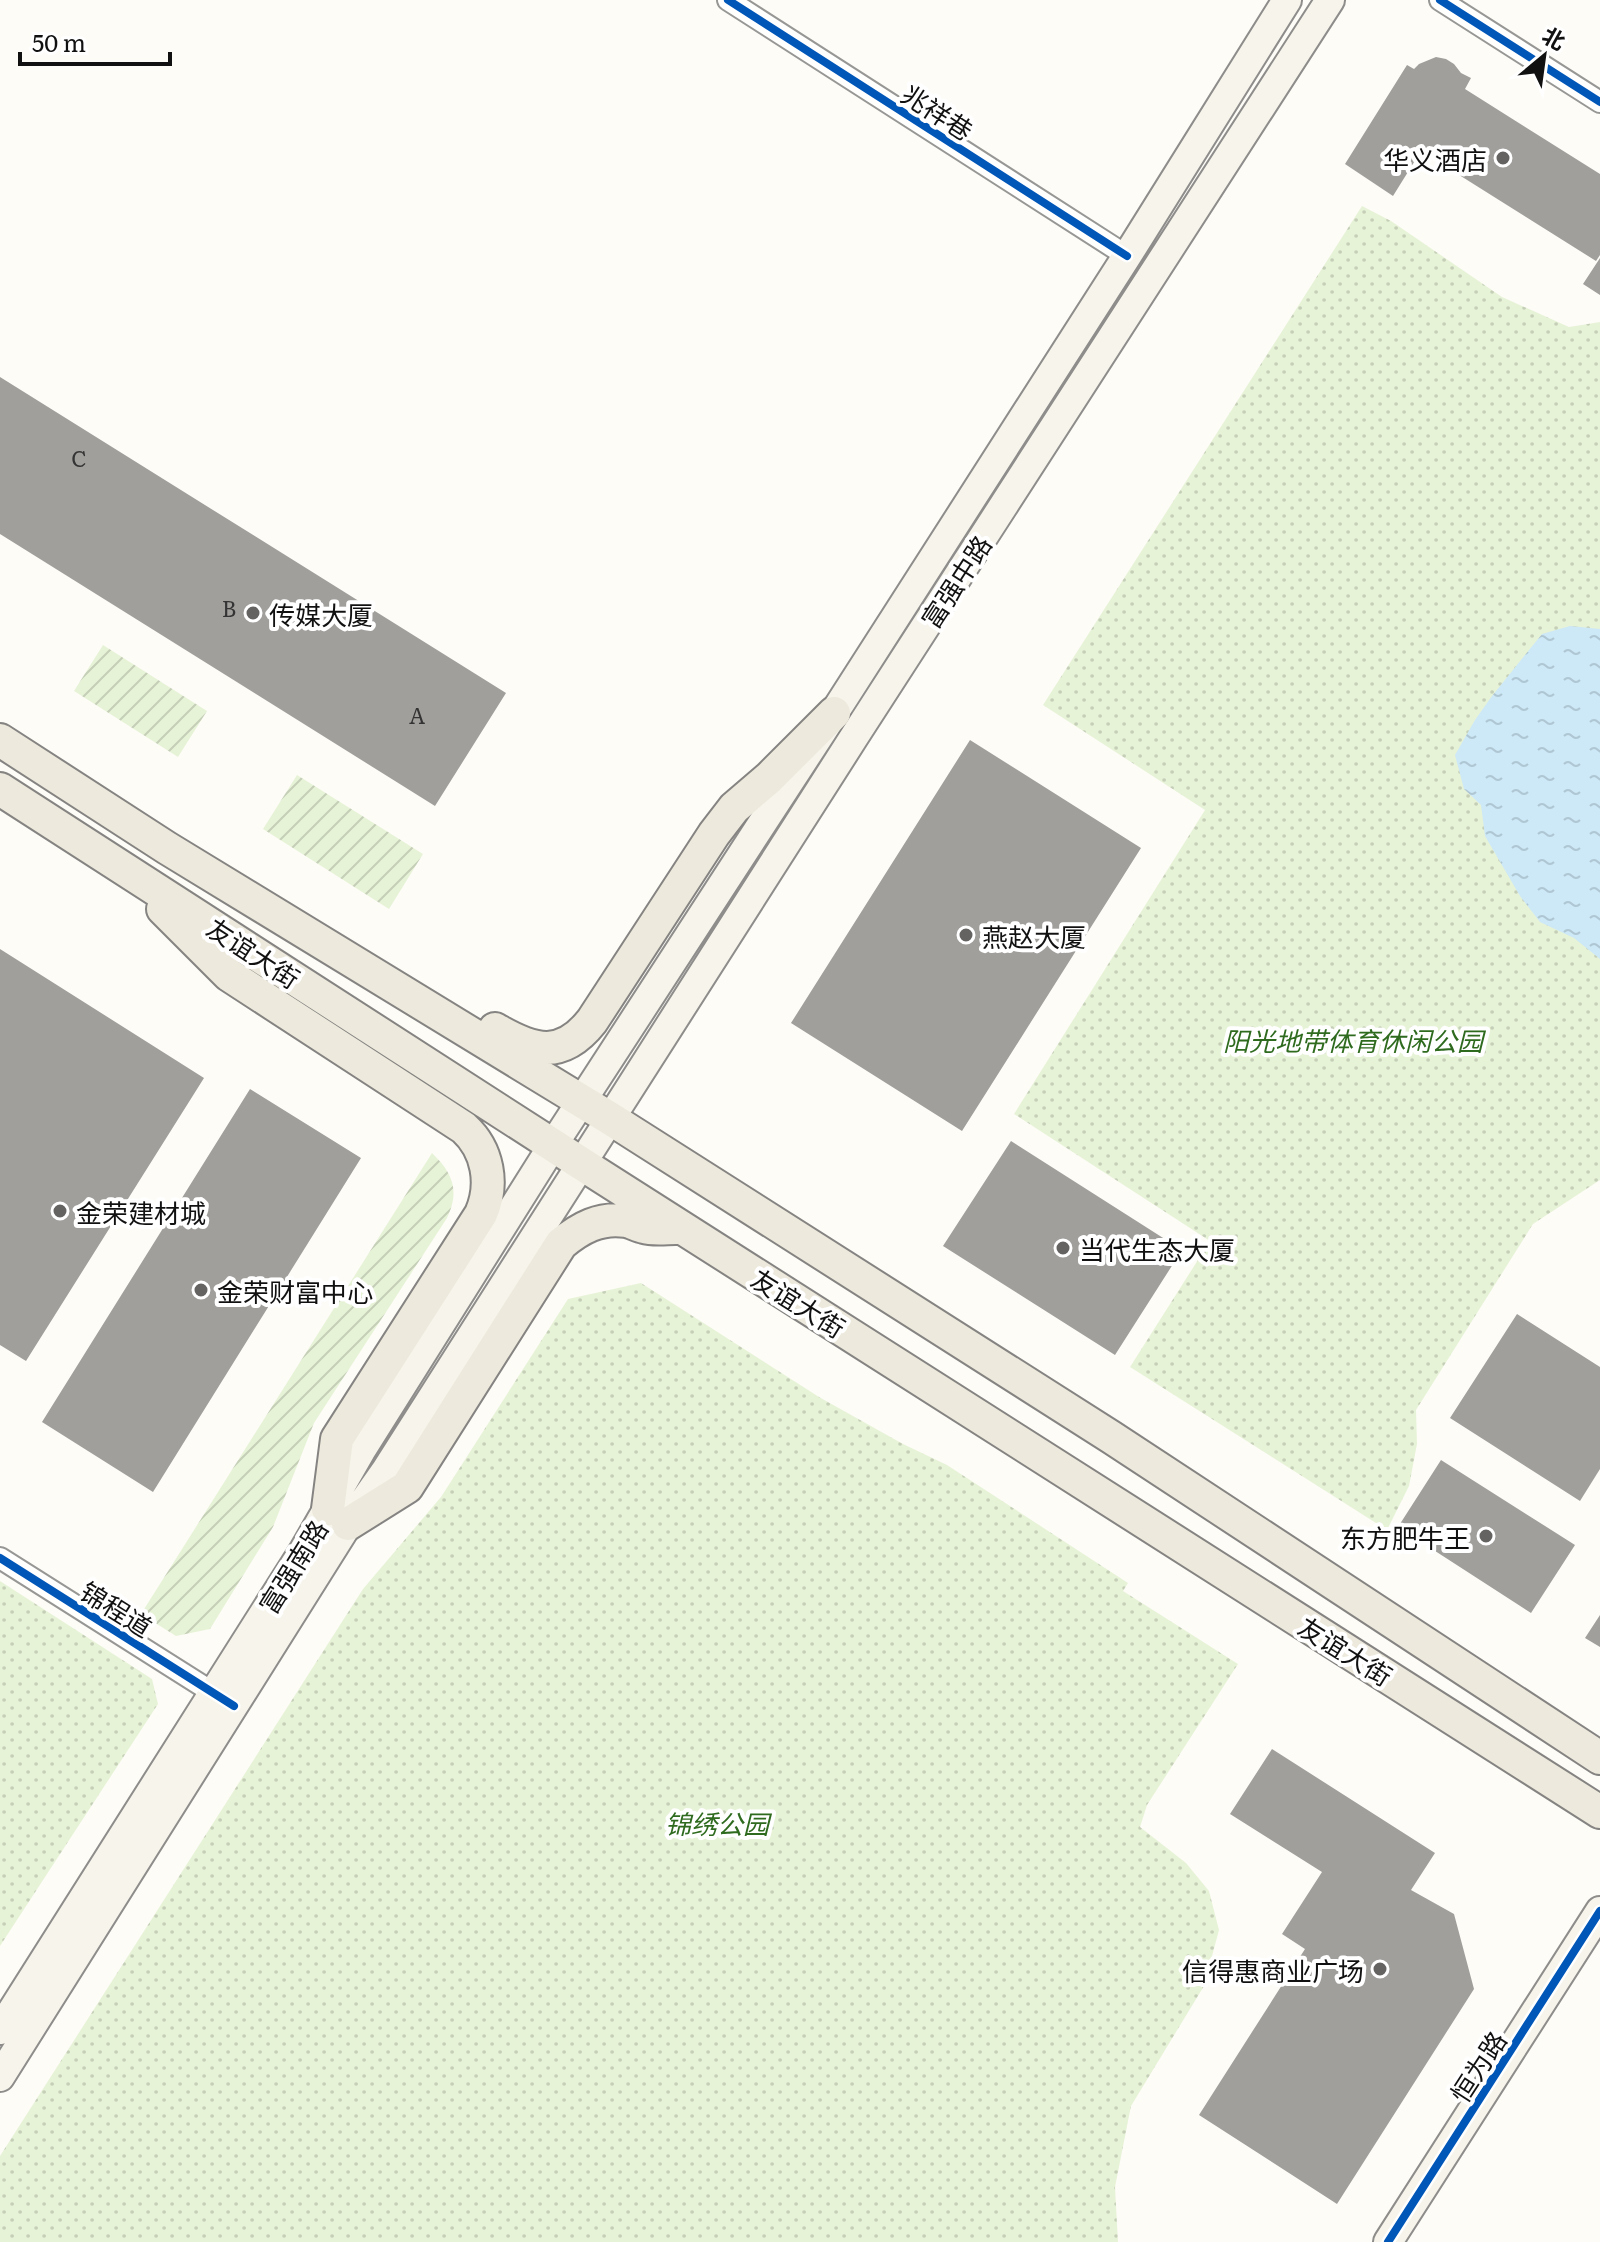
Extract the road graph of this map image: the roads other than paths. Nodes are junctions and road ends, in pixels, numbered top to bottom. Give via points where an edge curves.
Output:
1 (728, 0) edge
2 (1287, 0) edge
3 (1330, 0) edge
4 (1440, 0) edge
5 (1600, 102) edge
6 (1127, 256) junction
7 (834, 713) junction
8 (0, 740) edge
9 (0, 789) edge
10 (167, 848) junction
11 (118, 864) junction
12 (581, 1100) junction
13 (611, 1119) junction
14 (553, 1145) junction
15 (582, 1164) junction
16 (683, 1228) junction
17 (338, 1516) junction
18 (0, 1558) edge
19 (224, 1699) junction
20 (1600, 1758) edge
21 (1600, 1812) edge
22 (1600, 1911) edge
23 (0, 2030) edge
24 (0, 2077) edge
25 (1388, 2242) edge

1 - 6 street, 兆祥巷
2 - 6 main road, 富强中路
3 - 13 main road, 富强中路
4 - 5 street
6 - 7 main road, 富强中路
7 - 10 main road via 734,808 592,1021 571,1043 559,1047 509,1038 254,883
7 - 12 main road, 富强中路
8 - 10 main road, 友谊大街
9 - 11 main road, 友谊大街
10 - 12 main road, 友谊大街
11 - 14 main road, 友谊大街
11 - 17 main road via 229,975 464,1128 481,1149 488,1187 481,1214 337,1439
12 - 13 main road, 友谊大街
12 - 14 main road, 富强南路
13 - 15 main road, 富强中路
13 - 20 main road, 友谊大街 via 1111,1437
14 - 15 main road, 友谊大街
14 - 17 main road, 富强南路 via 362,1449
15 - 16 main road, 友谊大街
15 - 17 main road, 富强南路 via 386,1470
16 - 17 main road via 598,1222 561,1244 407,1487
16 - 21 main road, 友谊大街
17 - 19 main road, 富强南路
18 - 19 street, 锦程道
19 - 23 main road, 富强南路
19 - 24 main road, 富强南路
22 - 25 main road, 恒为路

